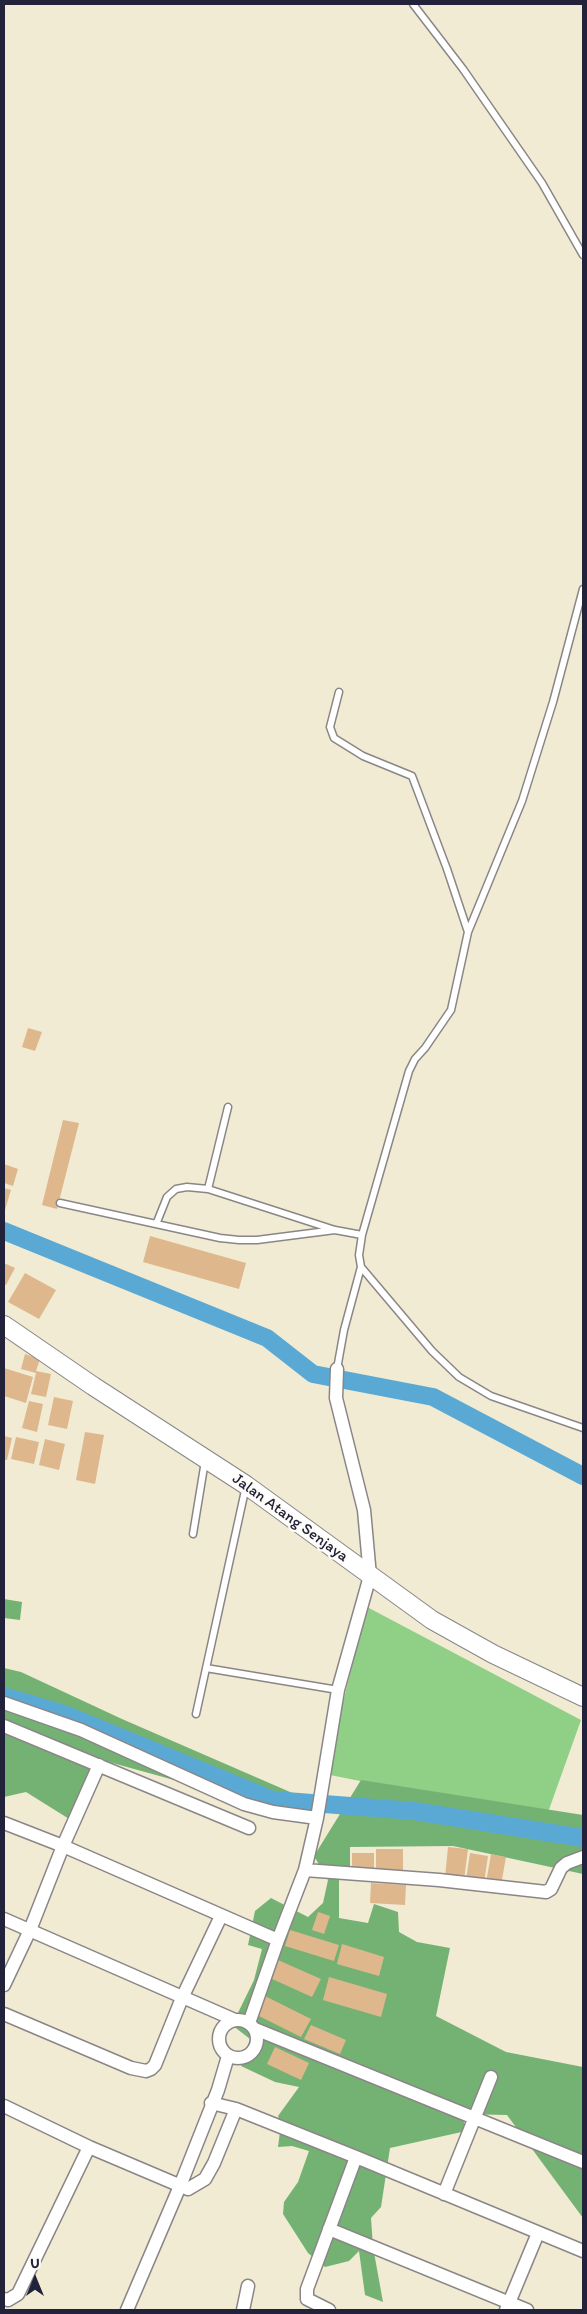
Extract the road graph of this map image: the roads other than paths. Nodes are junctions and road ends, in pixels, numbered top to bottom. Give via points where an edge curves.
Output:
1 (413, 4) edge
2 (583, 255) edge
3 (583, 589) edge
4 (339, 692) dead end
5 (468, 932) junction
6 (228, 1107) dead end
7 (208, 1189) junction
8 (60, 1202) dead end
9 (157, 1222) junction
10 (335, 1230) junction
11 (362, 1235) junction
12 (361, 1268) junction
13 (4, 1324) edge
14 (337, 1369) joint
15 (583, 1428) edge
16 (205, 1458) junction
17 (246, 1485) junction
18 (193, 1534) dead end
19 (370, 1576) junction
20 (206, 1668) junction
21 (338, 1690) junction
22 (583, 1697) edge
23 (4, 1703) edge
24 (196, 1714) dead end
25 (4, 1726) edge
26 (99, 1765) junction
27 (318, 1815) junction
28 (4, 1823) edge
29 (249, 1828) dead end
30 (63, 1846) junction
31 (583, 1857) edge
32 (305, 1870) junction
33 (222, 1916) junction
34 (4, 1919) edge
35 (30, 1930) junction
36 (278, 1940) junction
37 (4, 1985) edge
38 (182, 1998) junction
39 (4, 2014) edge
40 (235, 2020) junction
41 (252, 2026) junction
42 (228, 2056) junction
43 (491, 2077) dead end
44 (211, 2103) junction
45 (4, 2107) edge
46 (236, 2109) junction
47 (474, 2116) junction
48 (89, 2147) junction
49 (356, 2157) junction
50 (583, 2162) edge
51 (180, 2186) junction
52 (444, 2194) junction
53 (329, 2229) junction
54 (538, 2233) junction
55 (583, 2252) edge
56 (248, 2286) dead end
57 (4, 2299) edge
58 (507, 2307) edge
59 (127, 2310) edge
60 (243, 2310) edge
61 (329, 2310) edge
62 (527, 2310) edge

1 - 2 lane via 542,183
3 - 5 lane via 522,801
4 - 5 lane via 330,726 334,738 364,756 412,776
5 - 11 lane via 451,1010 409,1071
6 - 7 lane
7 - 9 lane via 176,1189 167,1197
7 - 10 lane
8 - 9 lane
9 - 10 lane via 213,1237 239,1240
10 - 11 lane
11 - 12 lane
12 - 14 lane
12 - 15 lane via 432,1351 459,1377 491,1396
13 - 16 main road, Jalan Atang Senjaya
14 - 19 street via 336,1391 364,1510
16 - 17 main road, Jalan Atang Senjaya
16 - 18 lane
17 - 19 main road, Jalan Atang Senjaya
17 - 20 lane
19 - 21 street
19 - 22 main road, Jalan Atang Senjaya via 432,1620 493,1654
20 - 21 lane
20 - 24 lane
21 - 27 street
23 - 27 street via 81,1730 244,1804 274,1812
25 - 26 street
26 - 29 street
26 - 30 street
27 - 32 street
28 - 30 street
30 - 33 street
30 - 35 street
31 - 32 street via 561,1868 551,1889 546,1892
32 - 36 street
33 - 36 street
33 - 38 street
34 - 35 street
35 - 37 street
35 - 38 street
36 - 41 street
38 - 39 street via 156,2065 146,2071 131,2068
38 - 40 street
40 - 41 street
40 - 42 street via 224,2025 219,2033 221,2048
41 - 42 street via 257,2036 253,2050 240,2058
41 - 47 street
42 - 44 street
43 - 47 street
44 - 46 street
44 - 51 street
45 - 48 street
46 - 49 street
46 - 51 street via 205,2179 188,2189
47 - 50 street
47 - 52 street
48 - 51 street
48 - 57 street via 18,2294
49 - 52 street
49 - 53 street
51 - 59 street
52 - 54 street
53 - 58 street
53 - 61 street via 307,2289 307,2299
54 - 55 street
54 - 58 street
56 - 60 street
58 - 62 street

